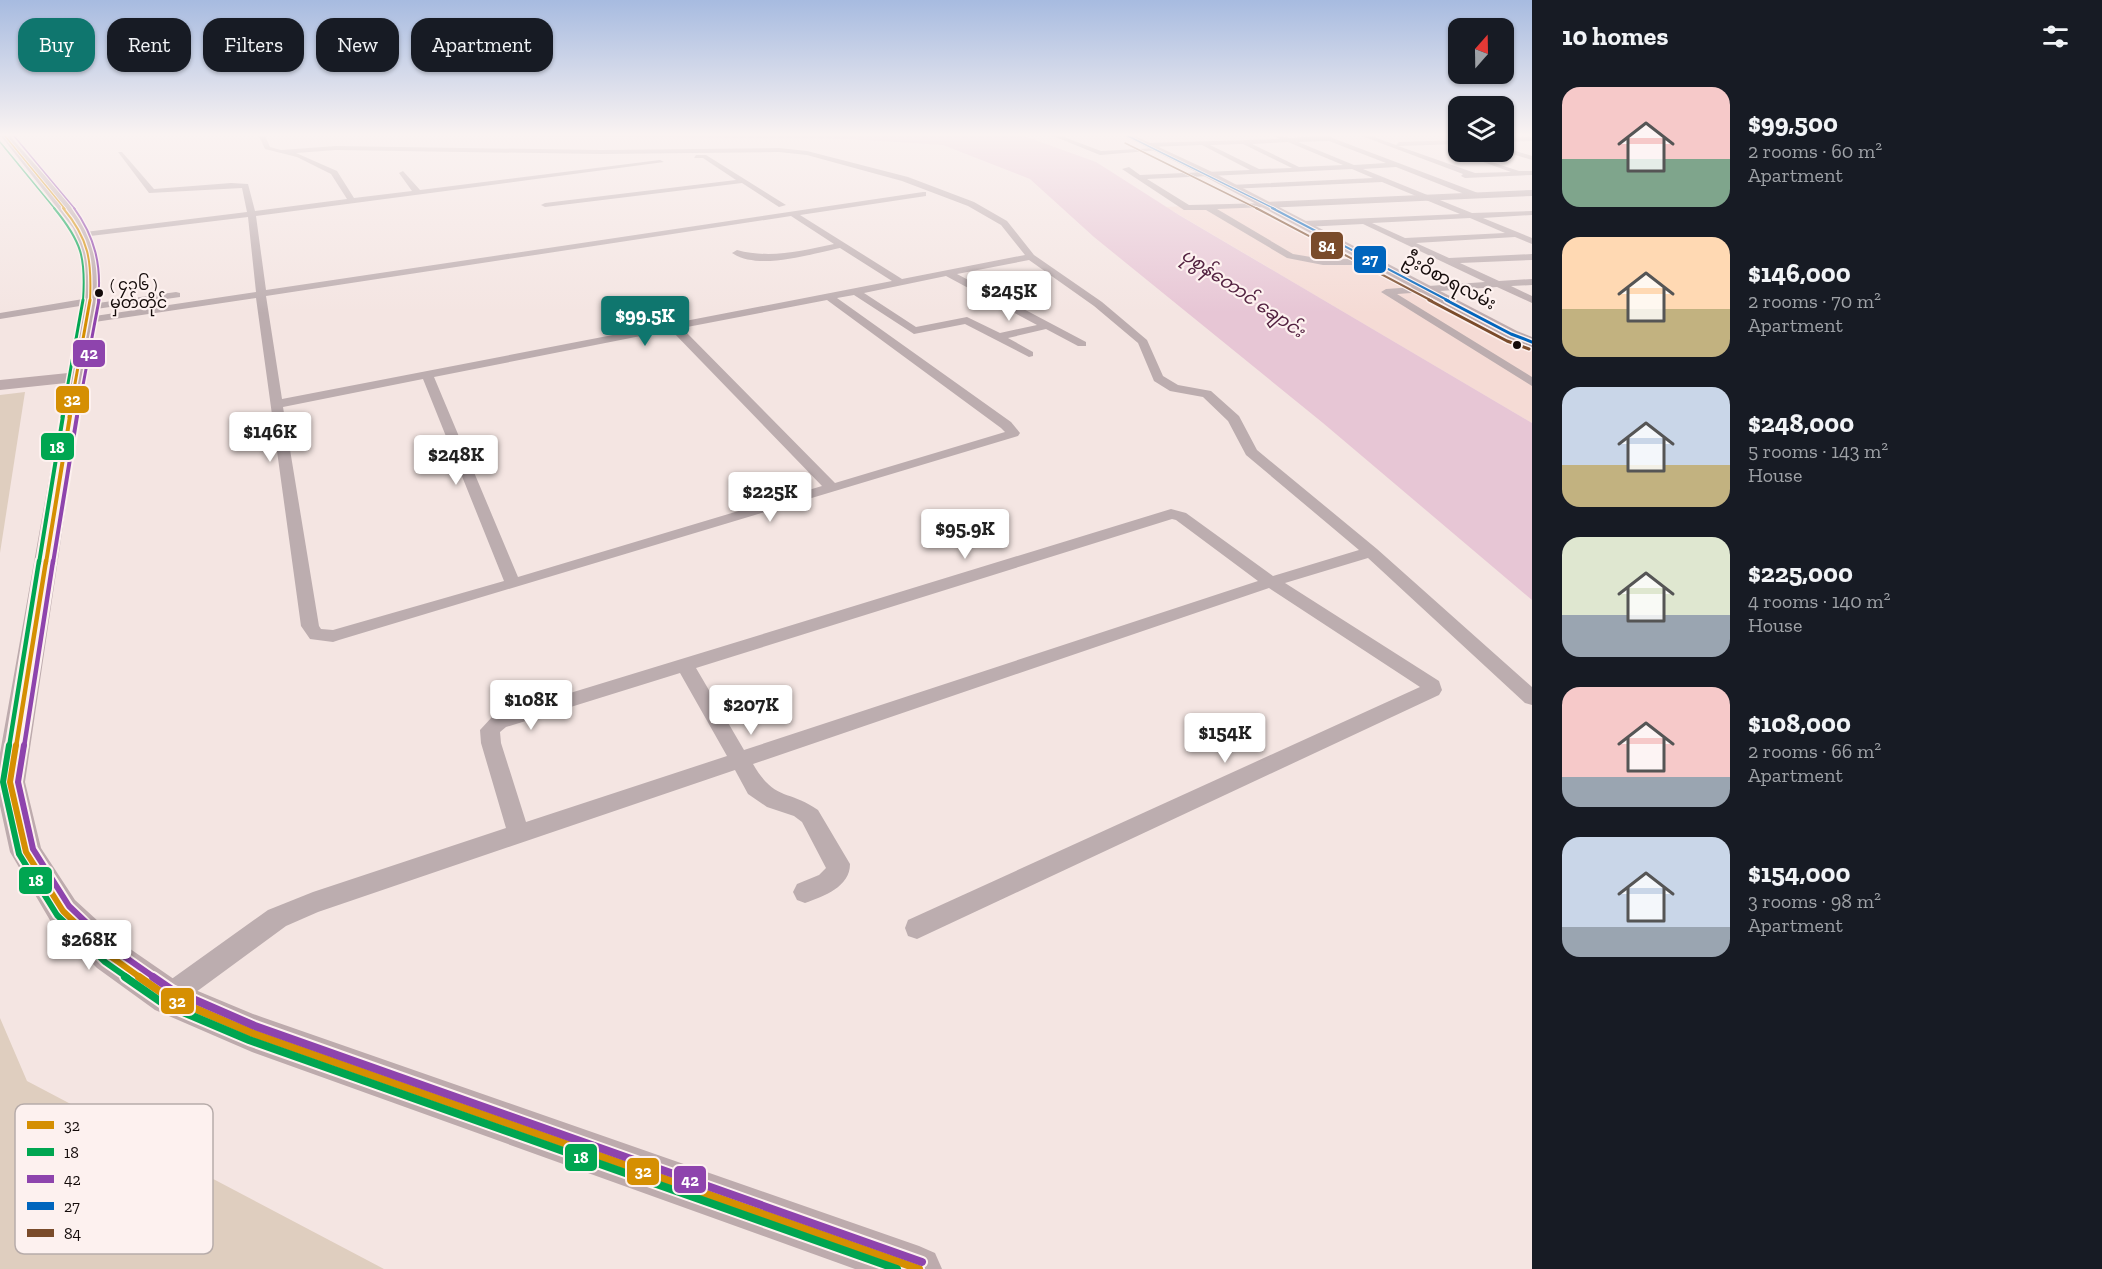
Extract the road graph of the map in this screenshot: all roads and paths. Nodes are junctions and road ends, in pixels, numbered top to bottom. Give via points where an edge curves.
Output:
1 (53, 195) edge
2 (247, 195) edge
3 (348, 195) edge
4 (390, 195) edge
5 (626, 195) edge
6 (767, 195) edge
7 (915, 195) edge
8 (948, 195) edge
9 (1167, 195) edge
10 (1246, 195) edge
11 (1422, 195) edge
12 (1472, 195) edge
13 (1429, 198) junction
14 (351, 200) junction
15 (815, 200) dead end
16 (545, 205) dead end
17 (782, 205) junction
18 (1266, 205) junction
19 (1209, 208) junction
20 (1532, 213) edge
21 (251, 214) junction
22 (793, 214) junction
23 (1473, 216) junction
24 (1362, 222) junction
25 (656, 224) dead end
26 (1304, 224) junction
27 (622, 229) dead end
28 (1532, 234) edge
29 (85, 235) junction
30 (1518, 235) junction
31 (1403, 241) junction
32 (1532, 241) edge
33 (842, 245) junction
34 (737, 253) dead end
35 (1030, 257) junction
36 (1532, 257) edge
37 (425, 258) dead end
38 (1447, 261) junction
39 (1375, 262) junction
40 (949, 274) junction
41 (1532, 282) edge
42 (901, 283) junction
43 (1495, 284) junction
44 (260, 286) junction
45 (1425, 288) junction
46 (857, 292) junction
47 (190, 293) dead end
48 (829, 297) junction
49 (1532, 300) edge
50 (89, 310) junction
51 (0, 316) edge
52 (673, 326) junction
53 (1047, 326) junction
54 (998, 337) junction
55 (1532, 342) edge
56 (1082, 344) dead end
57 (1029, 354) dead end
58 (76, 376) junction
59 (428, 376) junction
60 (1532, 382) edge
61 (0, 385) edge
62 (278, 404) junction
63 (831, 487) junction
64 (1371, 552) junction
65 (1271, 582) junction
66 (513, 584) junction
67 (685, 666) junction
68 (1532, 698) edge
69 (741, 760) junction
70 (519, 834) junction
71 (805, 892) dead end
72 (917, 928) dead end
73 (168, 997) junction
74 (919, 1269) edge

1 - 29 main road
2 - 21 street
3 - 14 street
4 - 14 street
5 - 16 street
6 - 17 street
7 - 22 street
8 - 35 street via 1004,223
9 - 19 street via 1187,208
10 - 18 main road, ဦးဝိစာရလမ်း
11 - 13 street
12 - 13 street
13 - 18 street
13 - 23 street
14 - 21 street
15 - 17 street
17 - 25 street
18 - 19 street
18 - 26 main road, ဦးဝိစာရလမ်း
19 - 39 street via 1290,256 1323,262
20 - 23 street
21 - 29 street
21 - 44 street
22 - 33 street
22 - 44 street
23 - 24 street
23 - 30 street
24 - 26 street
24 - 31 street
26 - 39 main road, ဦးဝိစာရလမ်း
27 - 37 street
28 - 30 street
29 - 50 main road via 92,263
30 - 31 street
30 - 32 street
31 - 38 street
33 - 34 street via 768,258
33 - 42 street
35 - 40 street
35 - 64 street via 1098,304 1143,342 1158,378 1174,388 1207,394 1234,419 1251,452
36 - 38 street
38 - 43 street
39 - 45 main road, ဦးဝိစာရလမ်း
40 - 42 street
40 - 53 street
41 - 43 street
42 - 46 street
43 - 45 street
43 - 49 street
44 - 50 street
44 - 62 street
45 - 55 main road, ဦးဝိစာရလမ်း
45 - 60 street via 1386,292
46 - 48 street
46 - 54 street via 914,331 967,320
47 - 50 street
48 - 52 street
48 - 63 street via 1012,433
50 - 51 street
50 - 58 main road
52 - 59 street
52 - 63 street
53 - 54 street
53 - 56 street
54 - 57 street
58 - 61 main road
58 - 73 main road via 10,782 26,852 63,911 110,956
59 - 62 street
59 - 66 street
62 - 66 street via 310,626 316,635 333,636
63 - 66 street
64 - 65 street
64 - 68 street
65 - 67 street via 1181,516 1171,514
65 - 69 street
65 - 72 street via 1427,681 1432,690
67 - 69 street
67 - 70 street via 533,710 499,722 490,730
69 - 70 street
69 - 71 street via 762,794 810,816 838,864 838,872 827,882
70 - 73 street via 277,918
73 - 74 main road via 339,1066

